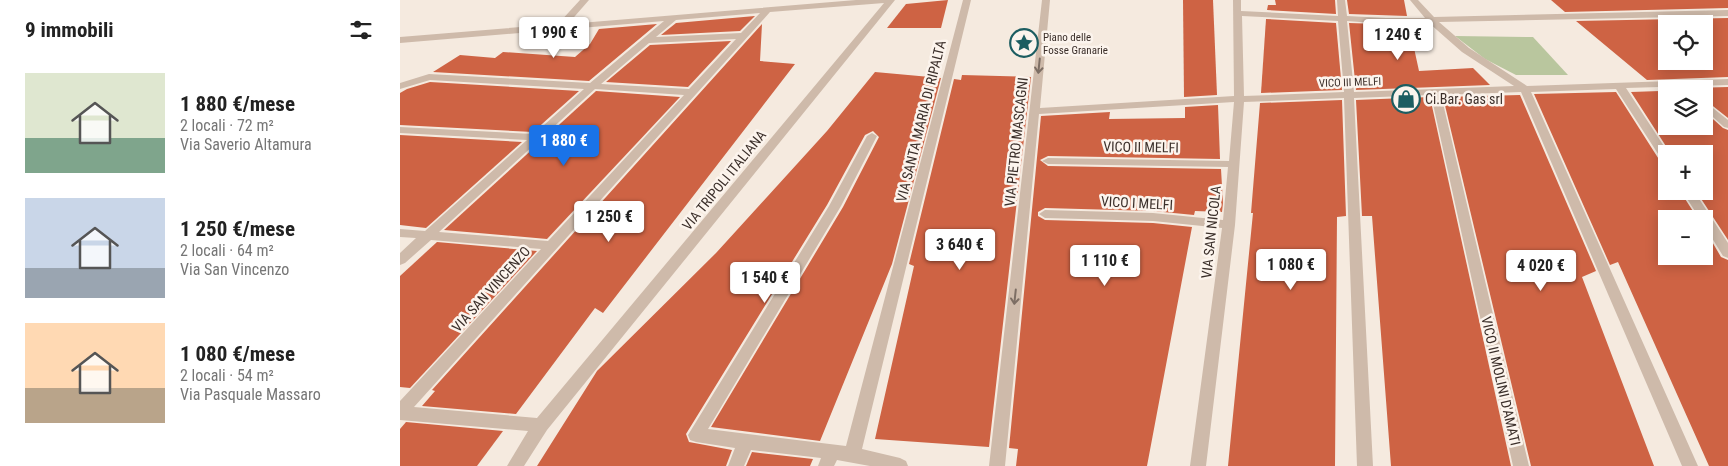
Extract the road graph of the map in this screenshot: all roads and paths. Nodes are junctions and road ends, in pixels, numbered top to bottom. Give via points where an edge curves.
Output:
1 (585, 0) edge
2 (886, 0) edge
3 (891, 0) edge
4 (967, 0) edge
5 (1046, 0) edge
6 (1341, 0) edge
7 (1414, 0) edge
8 (1237, 6) edge
9 (767, 10) junction
10 (1728, 13) edge
11 (674, 17) junction
12 (1343, 19) junction
13 (1430, 20) junction
14 (562, 26) junction
15 (741, 36) junction
16 (400, 40) edge
17 (647, 40) junction
18 (1728, 82) edge
19 (1713, 83) edge
20 (400, 86) edge
21 (1619, 86) junction
22 (1658, 86) edge
23 (592, 87) junction
24 (1525, 89) junction
25 (1435, 91) junction
26 (690, 92) junction
27 (1348, 95) junction
28 (1239, 99) junction
29 (1034, 111) junction
30 (1713, 112) edge
31 (1728, 126) edge
32 (400, 130) edge
33 (872, 136) dead end
34 (537, 137) junction
35 (1658, 146) edge
36 (1048, 161) dead end
37 (1232, 164) junction
38 (1694, 200) edge
39 (1045, 214) dead end
40 (1229, 225) junction
41 (400, 233) edge
42 (428, 235) junction
43 (551, 246) junction
44 (1728, 253) edge
45 (400, 260) edge
46 (400, 412) edge
47 (541, 425) junction
48 (746, 442) junction
49 (852, 454) junction
50 (829, 459) edge
51 (515, 466) edge
52 (736, 466) edge
53 (900, 466) edge
54 (997, 466) edge
55 (1198, 466) edge
56 (1365, 466) edge
57 (1521, 466) edge
58 (1690, 466) edge

1 - 14 street
2 - 9 street
3 - 47 street, VIA TRIPOLI ITALIANA
4 - 49 street, VIA SANTA MARIA DI RIPALTA
5 -> 29 street, VIA PIETRO MASCAGNI
6 - 12 street
7 - 13 street
8 - 12 street
8 - 28 street, VIA SAN NICOLA
9 - 11 street
9 - 15 street, VIA SAN VINCENZO
10 - 13 street
11 - 14 street
11 - 17 street
12 - 13 street
12 - 27 street
13 - 24 street via 1476,60
14 - 16 street
15 - 17 street
15 - 26 street, VIA SAN VINCENZO
17 - 23 street
18 - 19 street, VICO III MELFI
20 - 23 street via 429,76
21 - 22 street, VICO III MELFI
21 - 24 street, VICO III MELFI
21 - 35 street
23 - 26 street
23 - 34 street
24 - 25 street, VICO III MELFI
24 - 58 street
25 - 27 street, VICO III MELFI
25 - 57 street, VICO II MOLINI D'AMATI
26 - 43 street, VIA SAN VINCENZO
27 - 28 street, VICO III MELFI
27 - 56 street
28 - 29 street, VICO III MELFI
28 - 37 street, VIA SAN NICOLA
29 -> 54 street, VIA PIETRO MASCAGNI
30 - 31 street
32 - 34 street
33 - 48 street via 835,206 696,435
34 - 42 street
36 - 37 street, VICO II MELFI
37 - 40 street, VIA SAN NICOLA
38 - 44 street
39 - 40 street, VICO I MELFI via 1153,217
40 - 55 street, VIA SAN NICOLA
41 - 42 street
42 - 43 street
42 - 45 street
43 - 46 street, VIA SAN VINCENZO
46 - 47 street
47 - 51 street, VIA TRIPOLI ITALIANA
48 - 50 street
48 - 52 street
49 - 50 street
49 - 53 street

